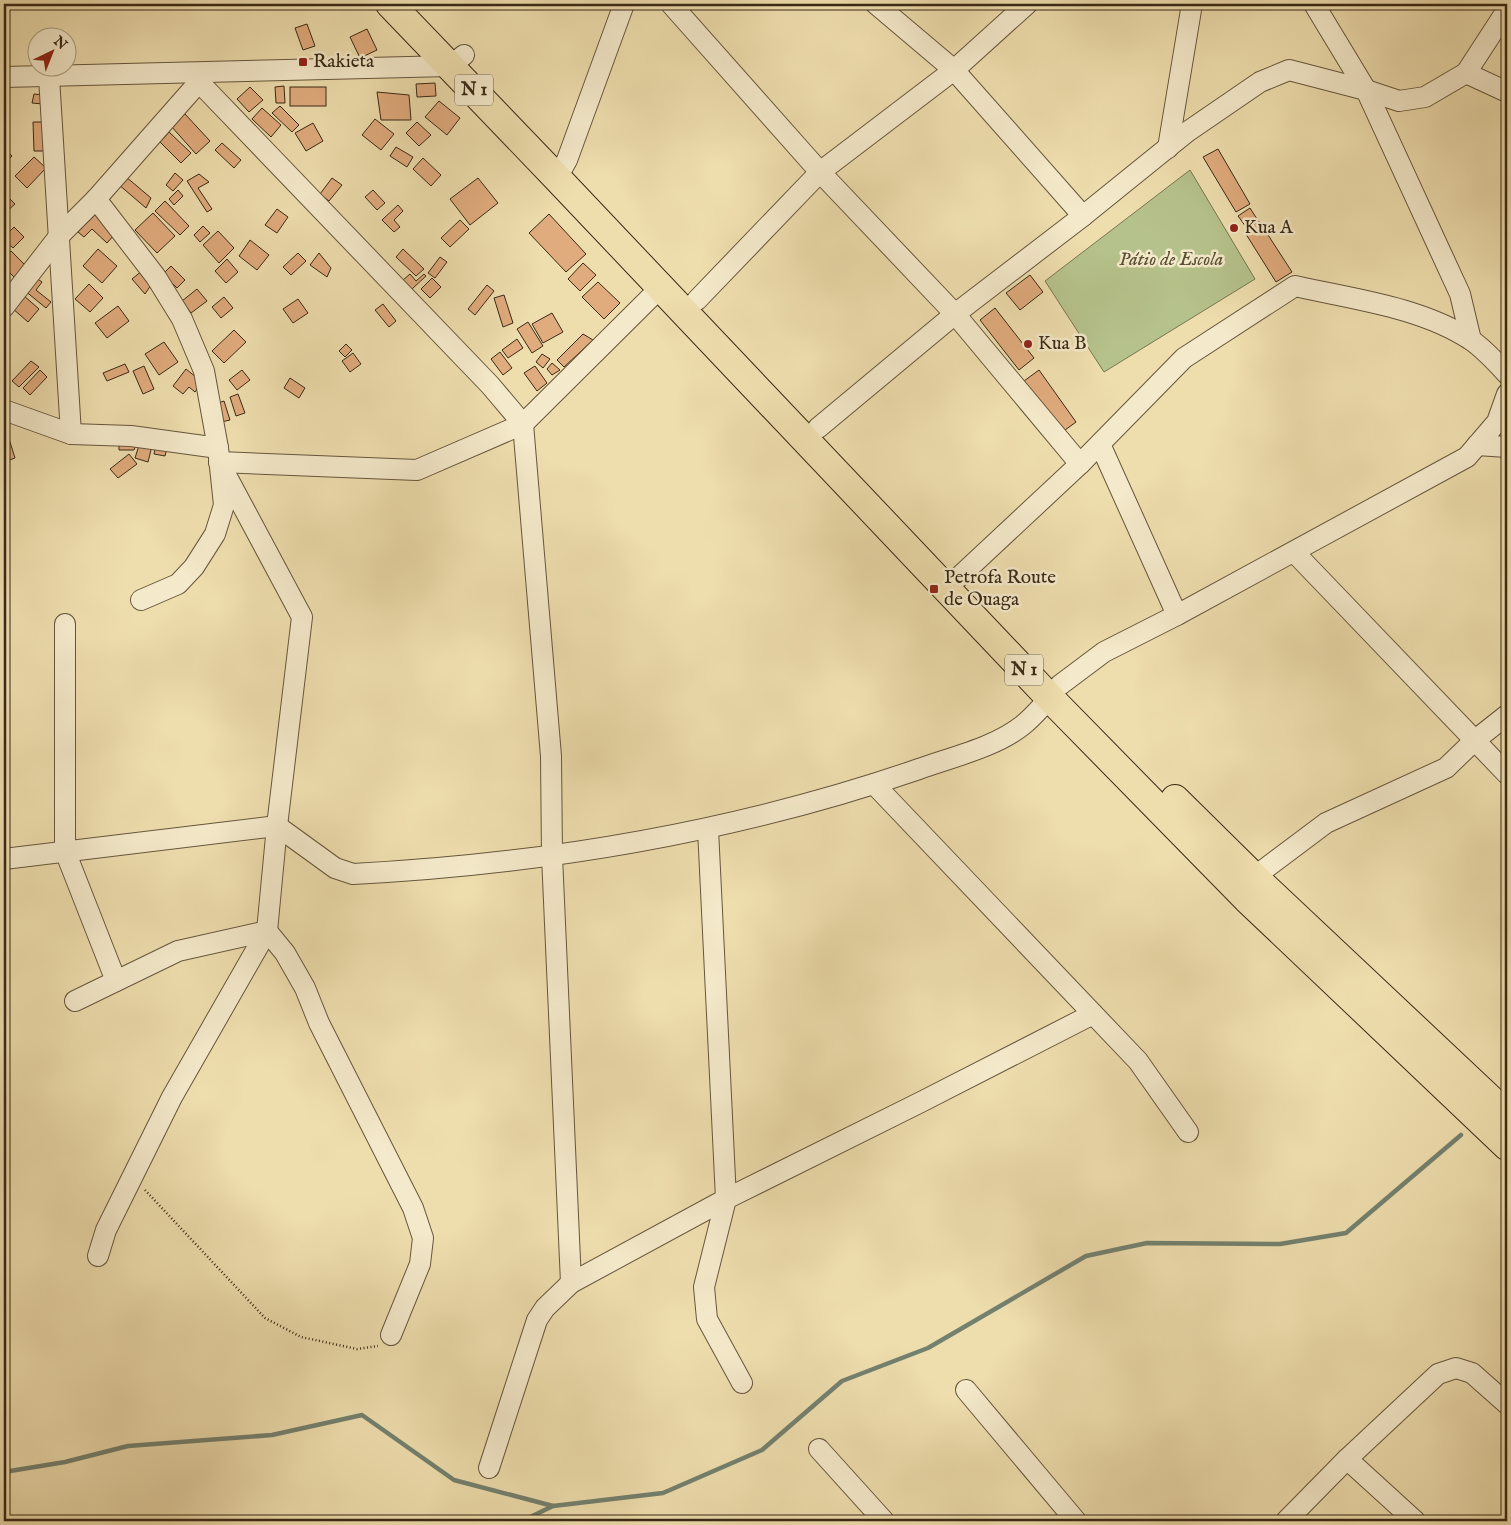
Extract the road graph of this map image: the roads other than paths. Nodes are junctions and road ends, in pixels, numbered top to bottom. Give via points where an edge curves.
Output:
1 (390, 4) edge
2 (414, 4) edge
3 (624, 4) edge
4 (671, 4) edge
5 (876, 4) edge
6 (1027, 4) edge
7 (1192, 4) edge
8 (1314, 4) edge
9 (1507, 10) edge
10 (457, 60) junction
11 (954, 70) junction
12 (1466, 73) junction
13 (4, 77) edge
14 (28, 77) edge
15 (78, 77) edge
16 (200, 77) junction
17 (49, 78) edge
18 (1366, 90) junction
19 (1507, 92) edge
20 (1168, 148) junction
21 (562, 169) junction
22 (820, 172) junction
23 (96, 199) junction
24 (1083, 216) junction
25 (60, 235) junction
26 (661, 287) junction
27 (697, 300) junction
28 (4, 307) edge
29 (956, 314) junction
30 (1471, 340) junction
31 (1507, 374) edge
32 (1507, 394) edge
33 (4, 410) edge
34 (523, 424) junction
35 (818, 428) junction
36 (71, 434) junction
37 (1100, 444) junction
38 (1477, 445) junction
39 (1507, 447) edge
40 (218, 455) junction
41 (1080, 464) junction
42 (1294, 552) junction
43 (959, 577) junction
44 (141, 600) dead end
45 (1178, 615) junction
46 (988, 620) junction
47 (65, 624) dead end
48 (1055, 692) junction
49 (1507, 715) edge
50 (1474, 741) junction
51 (1507, 774) edge
52 (874, 784) junction
53 (277, 826) junction
54 (708, 829) junction
55 (65, 851) junction
56 (552, 856) junction
57 (4, 859) edge
58 (1254, 876) junction
59 (267, 931) junction
60 (116, 981) junction
61 (75, 1002) dead end
62 (1092, 1014) junction
63 (1507, 1116) edge
64 (1188, 1132) dead end
65 (1507, 1146) edge
66 (726, 1199) junction
67 (98, 1256) dead end
68 (571, 1283) junction
69 (391, 1335) road end
70 (742, 1383) dead end
71 (966, 1390) dead end
72 (1507, 1404) edge
73 (819, 1449) dead end
74 (1347, 1459) junction
75 (489, 1468) dead end
76 (884, 1521) edge
77 (1076, 1521) edge
78 (1286, 1521) edge
79 (1416, 1521) edge

1 - 10 highway, N 1
2 - 10 highway, N 1
3 - 21 street
4 - 22 street
5 - 11 street
6 - 11 street
7 - 20 street
8 - 18 street
9 - 12 street
10 - 16 street
10 - 21 highway, N 1
11 - 22 street
11 - 24 street
12 - 18 street via 1425,97 1399,100
12 - 19 street
13 - 14 street
15 - 16 street
16 - 23 street
16 - 34 street
17 - 25 street
18 - 20 street via 1289,70 1260,82
18 - 30 street via 1460,294
20 - 24 street
21 - 26 highway, N 1
21 - 27 highway, N 1
22 - 27 street
22 - 29 street
23 - 25 street
23 - 40 street via 156,277 182,319 204,371
24 - 29 street
25 - 28 street
25 - 36 street
26 - 34 street
26 - 46 highway, N 1
27 - 35 highway, N 1
29 - 35 street
29 - 41 street
30 - 31 street
30 - 37 street via 1428,318 1295,286 1184,358
32 - 38 street via 1497,422
33 - 36 street
34 - 40 street via 417,470
34 - 56 street via 551,756
35 - 43 highway, N 1
36 - 40 street via 131,436
37 - 41 street
37 - 45 street
38 - 39 street
38 - 42 street via 1467,457
40 - 44 street via 224,505 215,534 178,584
40 - 53 street via 302,617
41 - 43 street
42 - 45 street
42 - 50 street
43 - 46 highway, N 1
45 - 48 street via 1104,652
46 - 48 highway, N 1
47 - 55 street
48 - 52 street via 1023,725 995,742
48 - 58 highway, N 1
48 - 65 highway, N 1 via 1247,898
49 - 50 street
50 - 51 street
50 - 58 street via 1446,768 1326,822
52 - 54 street
52 - 62 street
53 - 55 street
53 - 56 street via 335,868 353,874
53 - 59 street
54 - 56 street
54 - 66 street
55 - 57 street
55 - 60 street
56 - 68 street
58 - 63 highway, N 1
59 - 60 street via 178,951
59 - 67 street via 172,1097 106,1230
59 - 69 street via 285,953 305,988 319,1023 414,1208 423,1238 420,1264
60 - 61 street
62 - 64 street via 1138,1062
62 - 66 street
66 - 68 street
66 - 70 street via 704,1287 707,1319
68 - 75 street via 537,1320
71 - 77 street
72 - 74 street via 1472,1373 1456,1368 1438,1374
73 - 76 street
74 - 78 street
74 - 79 street

